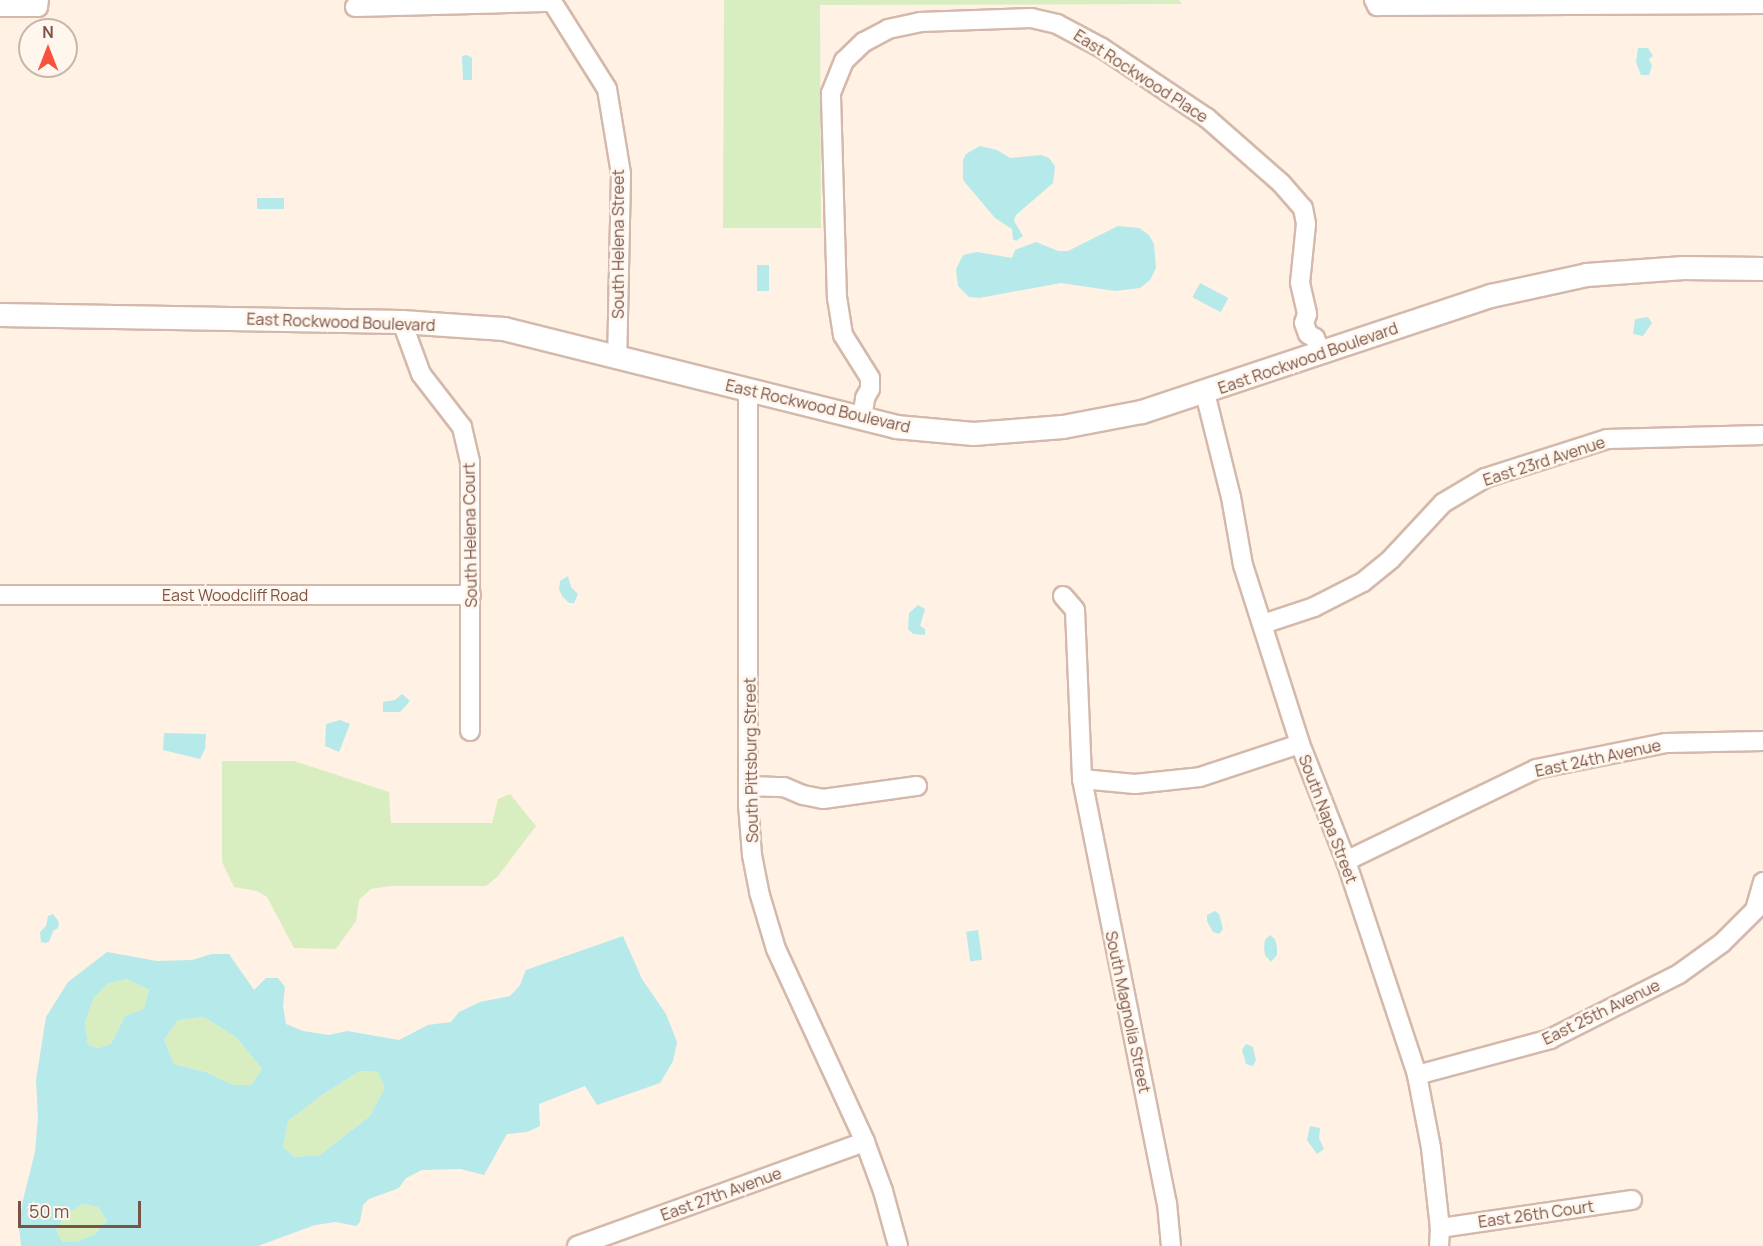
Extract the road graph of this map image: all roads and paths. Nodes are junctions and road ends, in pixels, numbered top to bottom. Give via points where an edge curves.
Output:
1 (552, 1) edge
2 (39, 3) edge
3 (1375, 3) edge
4 (1763, 4) edge
5 (0, 7) edge
6 (355, 7) dead end
7 (1763, 269) edge
8 (0, 315) edge
9 (402, 322) junction
10 (1318, 346) junction
11 (617, 358) junction
12 (748, 390) junction
13 (1205, 393) junction
14 (863, 408) junction
15 (1763, 435) edge
16 (0, 595) edge
17 (471, 595) junction
18 (1063, 596) dead end
19 (1263, 624) junction
20 (470, 731) dead end
21 (1763, 741) edge
22 (1300, 744) junction
23 (1082, 779) junction
24 (748, 786) junction
25 (917, 786) dead end
26 (1346, 861) junction
27 (1763, 882) edge
28 (1759, 912) edge
29 (1416, 1075) junction
30 (866, 1142) junction
31 (1632, 1200) dead end
32 (1440, 1237) edge
33 (577, 1246) edge
34 (898, 1246) edge
35 (1171, 1246) edge

1 - 6 street
1 - 11 street, South Helena Street via 607,89 621,174
2 - 5 street
3 - 4 street
7 - 10 street, East Rockwood Boulevard via 1684,268 1587,275 1491,296
8 - 9 street, East Rockwood Boulevard
9 - 11 street, East Rockwood Boulevard via 504,329
9 - 17 street, South Helena Court via 421,374 462,428 470,462
10 - 13 street, East Rockwood Boulevard
10 - 14 street, East Rockwood Place via 1319,331 1315,320 1307,314 1300,283 1306,224 1303,208 1281,183 1207,118 1102,48 1057,24 1031,18 920,22 880,32 853,51 838,72 831,93 837,299 843,335 870,378
11 - 12 street, East Rockwood Boulevard
12 - 14 street, East Rockwood Boulevard
12 - 24 street, South Pittsburg Street
13 - 14 street, East Rockwood Boulevard via 1142,412 1041,429 974,434 896,427
13 - 19 street, South Napa Street via 1243,565
15 - 19 street, East 23rd Avenue via 1607,439 1485,478 1443,503 1391,559 1363,582 1314,607
16 - 17 street, East Woodcliff Road
17 - 20 street, South Helena Court
18 - 23 street, South Magnolia Street via 1076,610
19 - 22 street, South Napa Street
21 - 26 street, East 24th Avenue via 1666,743 1536,769
22 - 23 street via 1200,777 1136,784
22 - 26 street, South Napa Street
23 - 35 street, South Magnolia Street via 1167,1203
24 - 25 street via 778,786 823,799
24 - 30 street, South Pittsburg Street via 752,855 776,949
26 - 29 street, South Napa Street
27 - 28 street
28 - 29 street, East 25th Avenue via 1679,974 1550,1039
29 - 32 street, South Napa Street via 1431,1148
30 - 33 street, East 27th Avenue
30 - 34 street, South Pittsburg Street
31 - 32 street, East 26th Court

